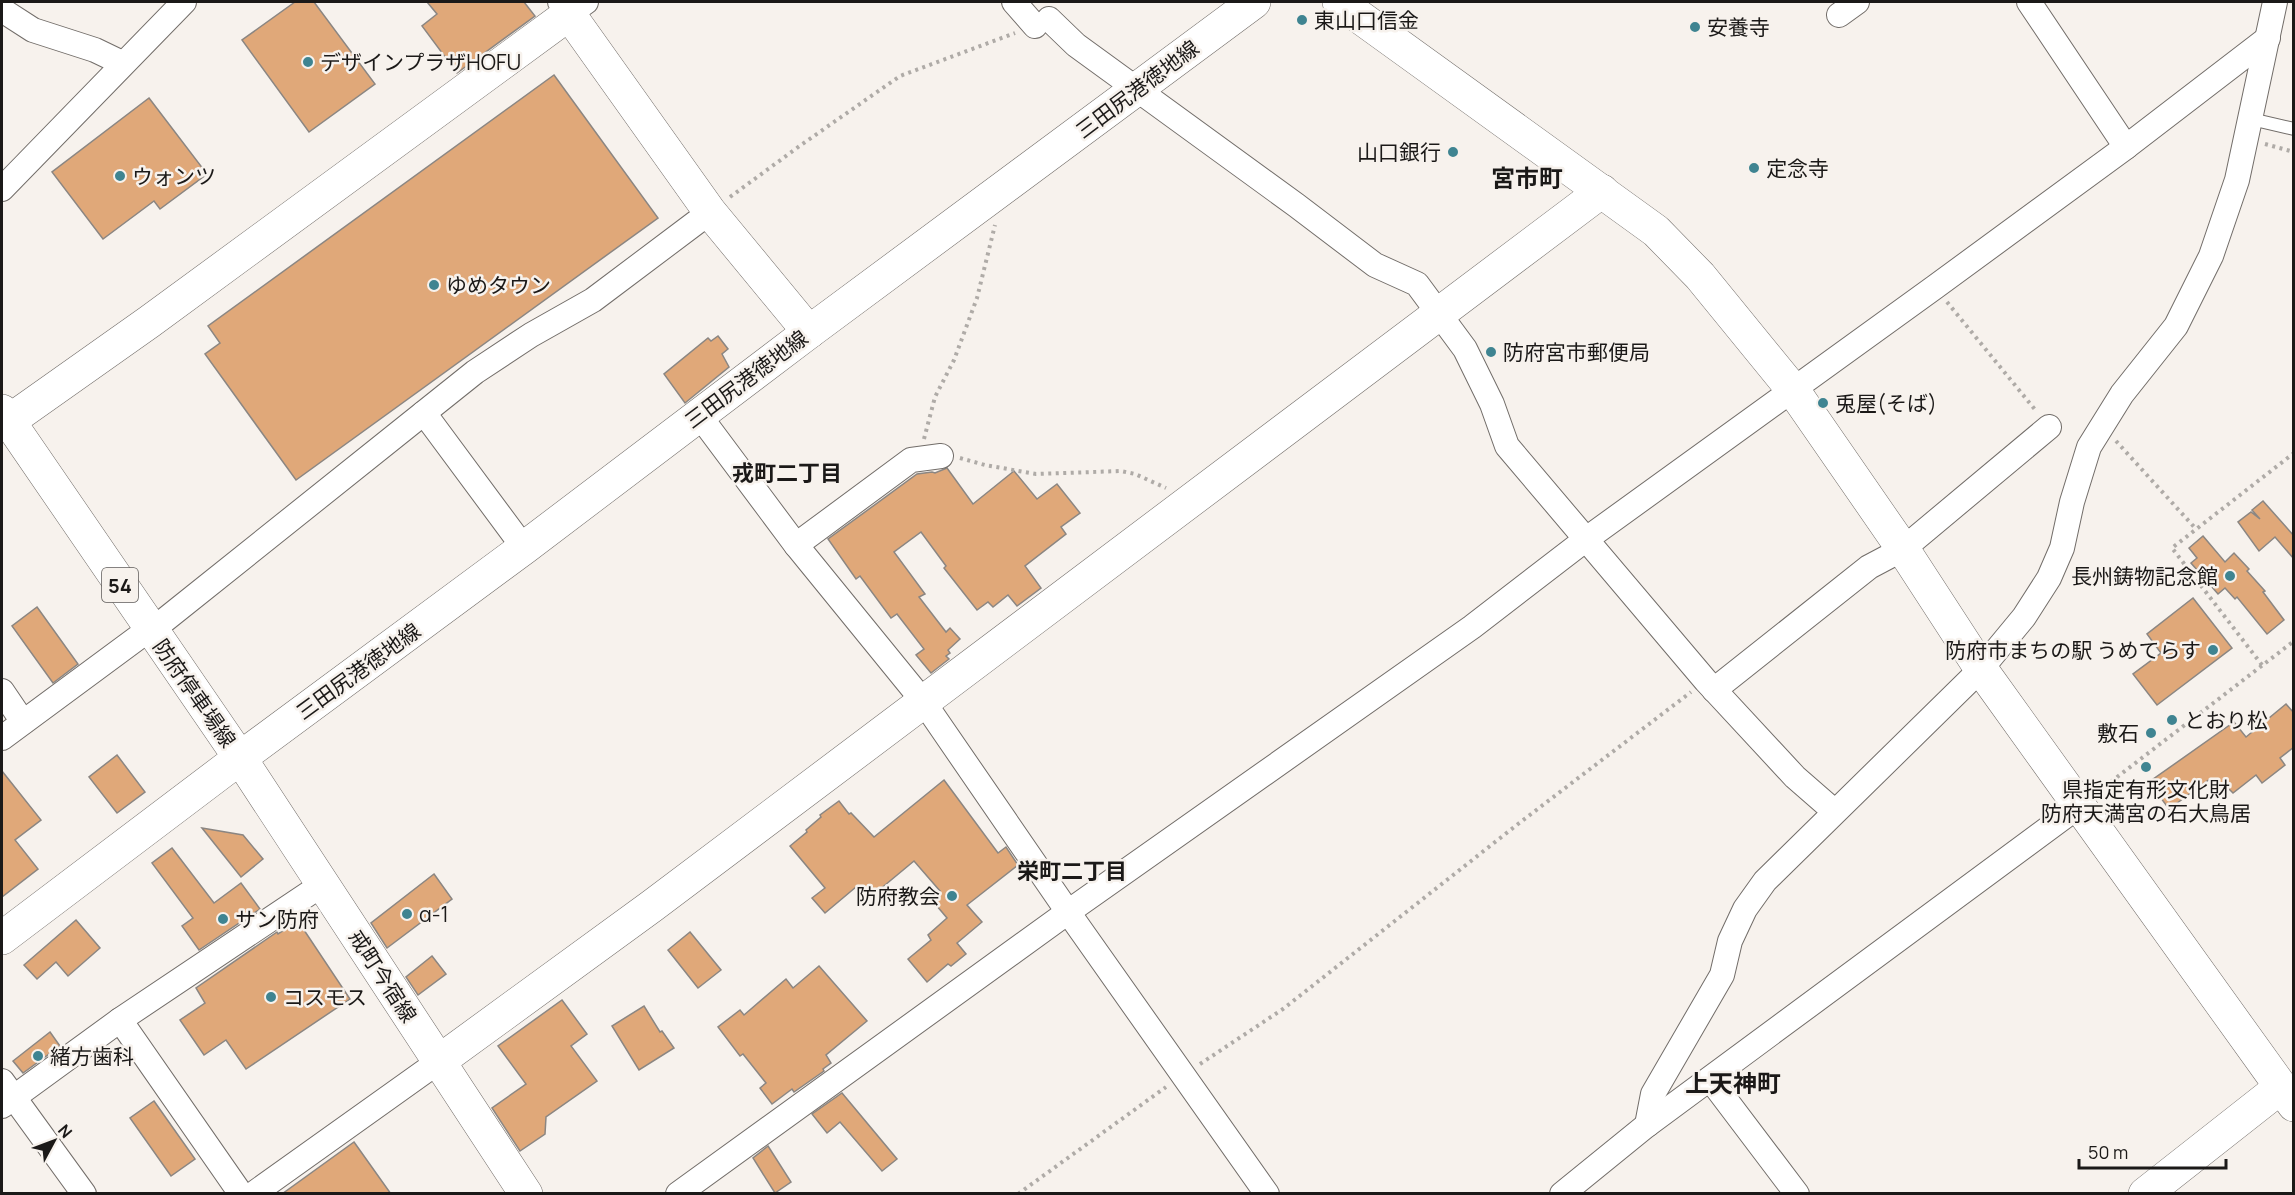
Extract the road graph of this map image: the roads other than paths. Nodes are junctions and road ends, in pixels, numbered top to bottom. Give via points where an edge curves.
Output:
1 (184, 2) edge
2 (1014, 2) edge
3 (1254, 2) edge
4 (1339, 2) edge
5 (2029, 2) edge
6 (2275, 2) edge
7 (572, 6) edge
8 (2, 10) edge
9 (2268, 38) junction
10 (122, 63) junction
11 (1137, 90) junction
12 (2249, 129) junction
13 (2294, 129) edge
14 (2126, 147) junction
15 (2, 189) edge
16 (1602, 191) junction
17 (710, 212) junction
18 (1439, 315) junction
19 (809, 332) junction
20 (1793, 390) junction
21 (424, 413) junction
22 (699, 415) junction
23 (5, 416) edge
24 (2049, 427) road end
25 (932, 457) road end
26 (1585, 540) junction
27 (796, 545) junction
28 (524, 548) junction
29 (1903, 549) junction
30 (145, 634) junction
31 (1981, 669) junction
32 (1710, 685) junction
33 (2, 691) edge
34 (923, 701) junction
35 (23, 722) junction
36 (2, 738) edge
37 (240, 758) junction
38 (2080, 805) junction
39 (1834, 811) junction
40 (323, 884) junction
41 (1068, 912) junction
42 (2, 938) edge
43 (120, 1020) junction
44 (438, 1062) junction
45 (1710, 1079) junction
46 (2289, 1090) edge
47 (6, 1095) edge
48 (1647, 1125) junction
49 (84, 1194) edge
50 (241, 1194) edge
51 (253, 1194) edge
52 (526, 1194) edge
53 (678, 1194) edge
54 (1267, 1194) edge
55 (1562, 1194) edge
56 (1797, 1194) edge
57 (2145, 1194) edge

1 - 10 street
2 - 11 street
3 - 11 street, 三田尻港徳地線
4 - 16 street
5 - 14 street
6 - 9 street
7 - 17 street
7 - 23 street via 159,315
8 - 10 street via 33,30
9 - 12 street
9 - 14 street
10 - 15 street
11 - 18 street via 1374,265 1417,284
11 - 19 street, 三田尻港徳地線
12 - 13 lane
12 - 31 street via 2237,180 2211,256 2175,326 2122,394 2089,447 2062,548 2049,578 2024,617
14 - 20 street
16 - 18 street
16 - 20 street via 1656,231 1700,276
17 - 19 street
17 - 21 street via 593,300 475,372
18 - 26 street via 1466,349 1507,446
18 - 34 street
19 - 22 street, 三田尻港徳地線
20 - 26 street
20 - 29 street
21 - 28 street
21 - 30 street
22 - 27 street
22 - 28 street, 三田尻港徳地線
23 - 30 street, 防府停車場線 / 54
24 - 29 street
25 - 27 street via 911,460 893,471
26 - 32 street
26 - 41 street via 1472,627
27 - 34 street
28 - 37 street, 三田尻港徳地線
29 - 31 street
29 - 32 street via 1869,567
30 - 35 street
30 - 37 street, 防府停車場線 / 54
31 - 38 street
31 - 39 street
32 - 39 street via 1795,777
33 - 35 street
34 - 41 street
34 - 44 street
35 - 36 street
37 - 40 street, 戒町今宿線
37 - 42 street, 防府停車場線
38 - 45 street
38 - 46 street
39 - 48 street via 1765,881 1746,909 1730,941 1722,975 1653,1094
40 - 43 street
40 - 44 street, 戒町今宿線
41 - 53 street
41 - 54 street
43 - 47 street
43 - 50 street
44 - 51 street
44 - 52 street, 戒町今宿線
45 - 48 street
45 - 56 street
46 - 57 street
47 - 49 street
48 - 55 street

